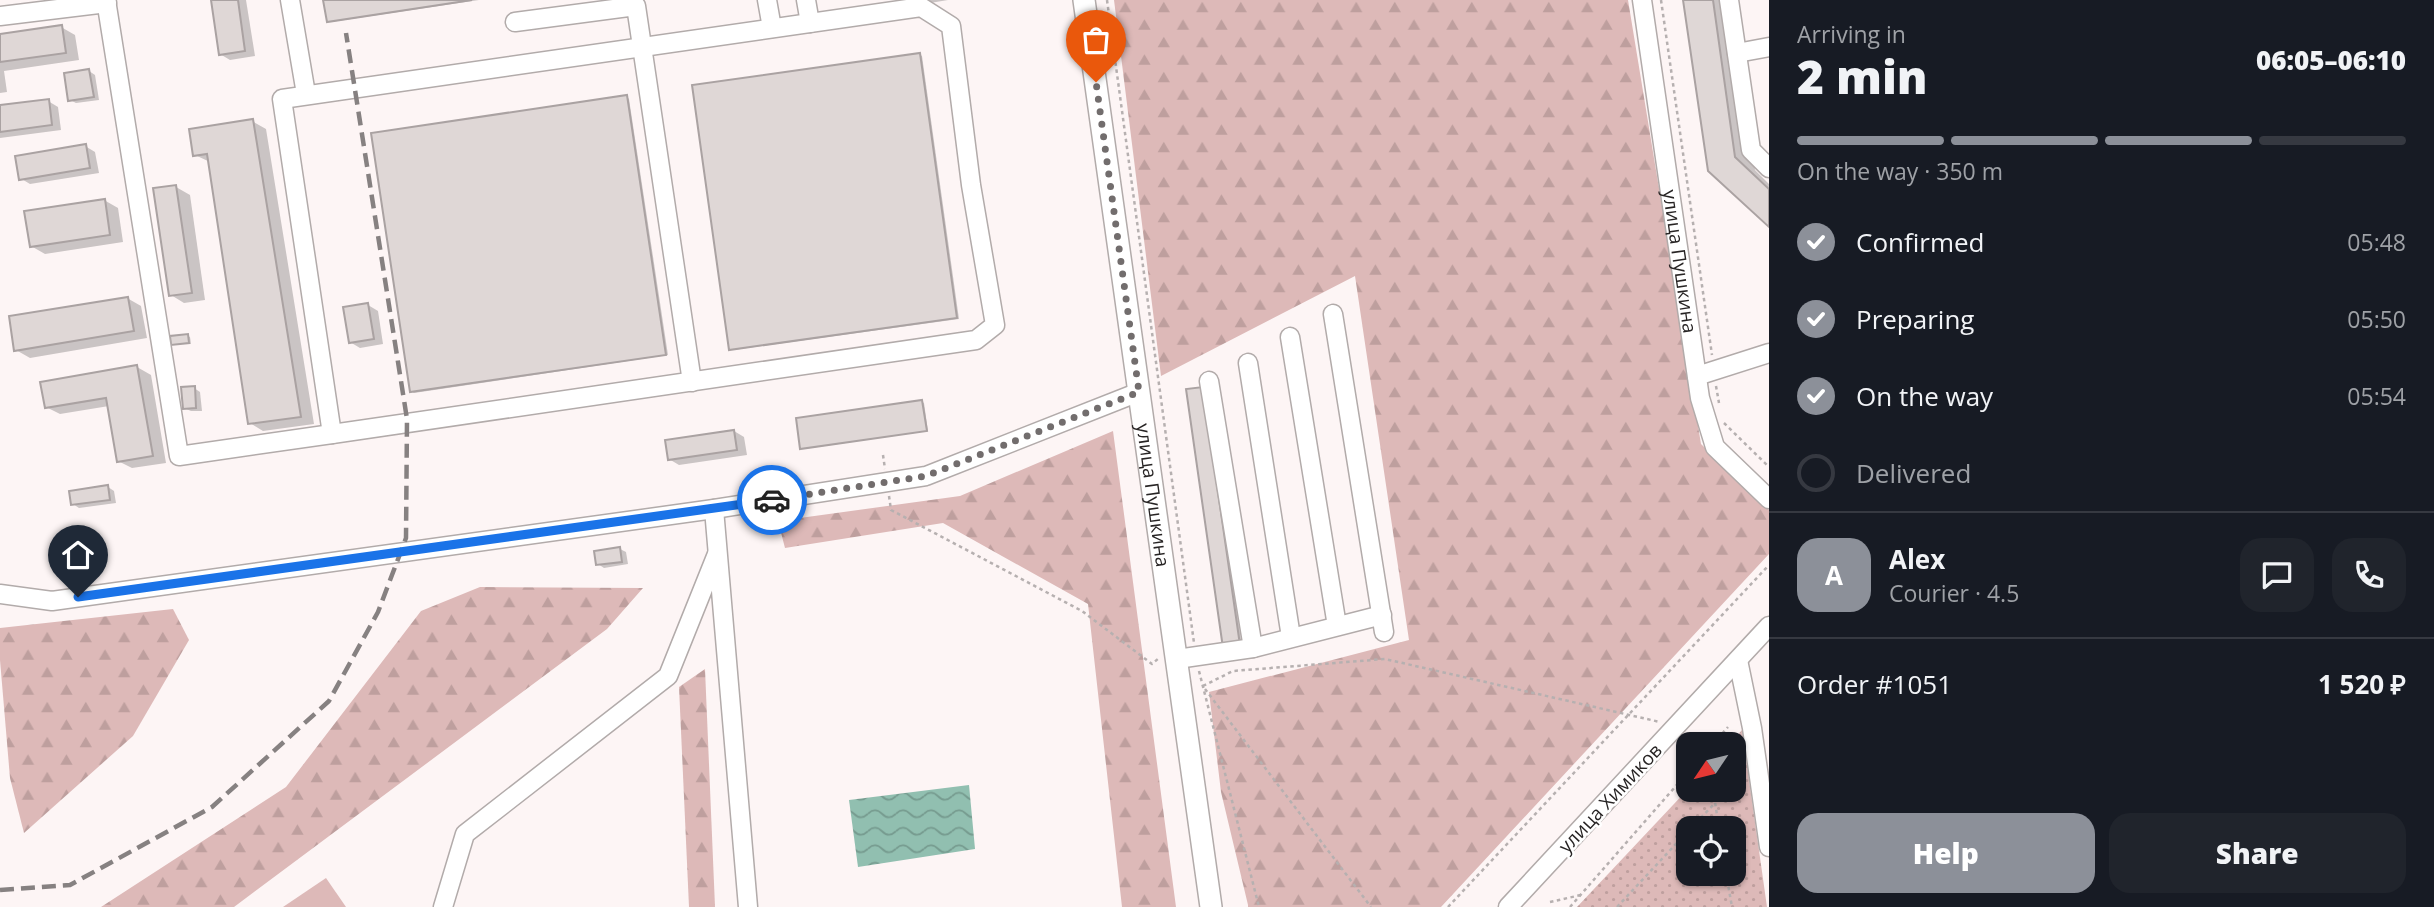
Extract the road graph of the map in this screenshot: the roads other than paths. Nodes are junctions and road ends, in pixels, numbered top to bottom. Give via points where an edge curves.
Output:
1 (290, 0) edge
2 (767, 0) edge
3 (806, 0) edge
4 (1084, 0) edge
5 (1642, 0) edge
6 (1728, 0) edge
7 (107, 1) edge
8 (0, 16) edge
9 (515, 22) dead end
10 (810, 23) junction
11 (772, 28) junction
12 (642, 47) junction
13 (1769, 47) edge
14 (1737, 53) junction
15 (306, 94) junction
16 (1766, 162) edge
17 (1333, 314) dead end
18 (1290, 337) dead end
19 (1769, 353) edge
20 (1248, 363) dead end
21 (1696, 376) junction
22 (1209, 381) dead end
23 (692, 382) junction
24 (1139, 392) junction
25 (332, 434) junction
26 (1769, 499) edge
27 (715, 509) junction
28 (717, 554) junction
29 (0, 594) edge
30 (1337, 626) junction
31 (1769, 627) edge
32 (1291, 638) junction
33 (1254, 648) junction
34 (1183, 656) junction
35 (1738, 660) junction
36 (1760, 728) edge
37 (1766, 795) edge
38 (1769, 847) edge
39 (443, 907) edge
40 (748, 907) edge
41 (1211, 907) edge
42 (1508, 907) edge

1 - 15 street
2 - 11 street
3 - 10 street
4 - 24 main road, улица Пушкина
5 - 21 street, улица Пушкина
6 - 14 street
7 - 8 street
7 - 25 street via 179,456
9 - 12 street via 636,5
10 - 11 street
10 - 23 street via 921,7 951,26 971,186 995,324 976,340
11 - 12 street
12 - 15 street
12 - 23 street
13 - 14 street
14 - 16 street via 1751,150
15 - 25 street via 282,99
17 - 30 street via 1383,623
18 - 30 street
19 - 21 street
20 - 32 street
21 - 26 street, улица Пушкина via 1715,447
22 - 33 street
23 - 25 street
24 - 27 street via 926,476
24 - 34 main road, улица Пушкина
27 - 28 street
27 - 29 street via 52,601
28 - 39 street via 667,676 465,834
28 - 40 street
30 - 32 street
31 - 35 street, улица Химиков
32 - 33 street
33 - 34 street
34 - 41 main road, улица Пушкина
35 - 36 street
35 - 42 street, улица Химиков
36 - 37 street
37 - 38 street

